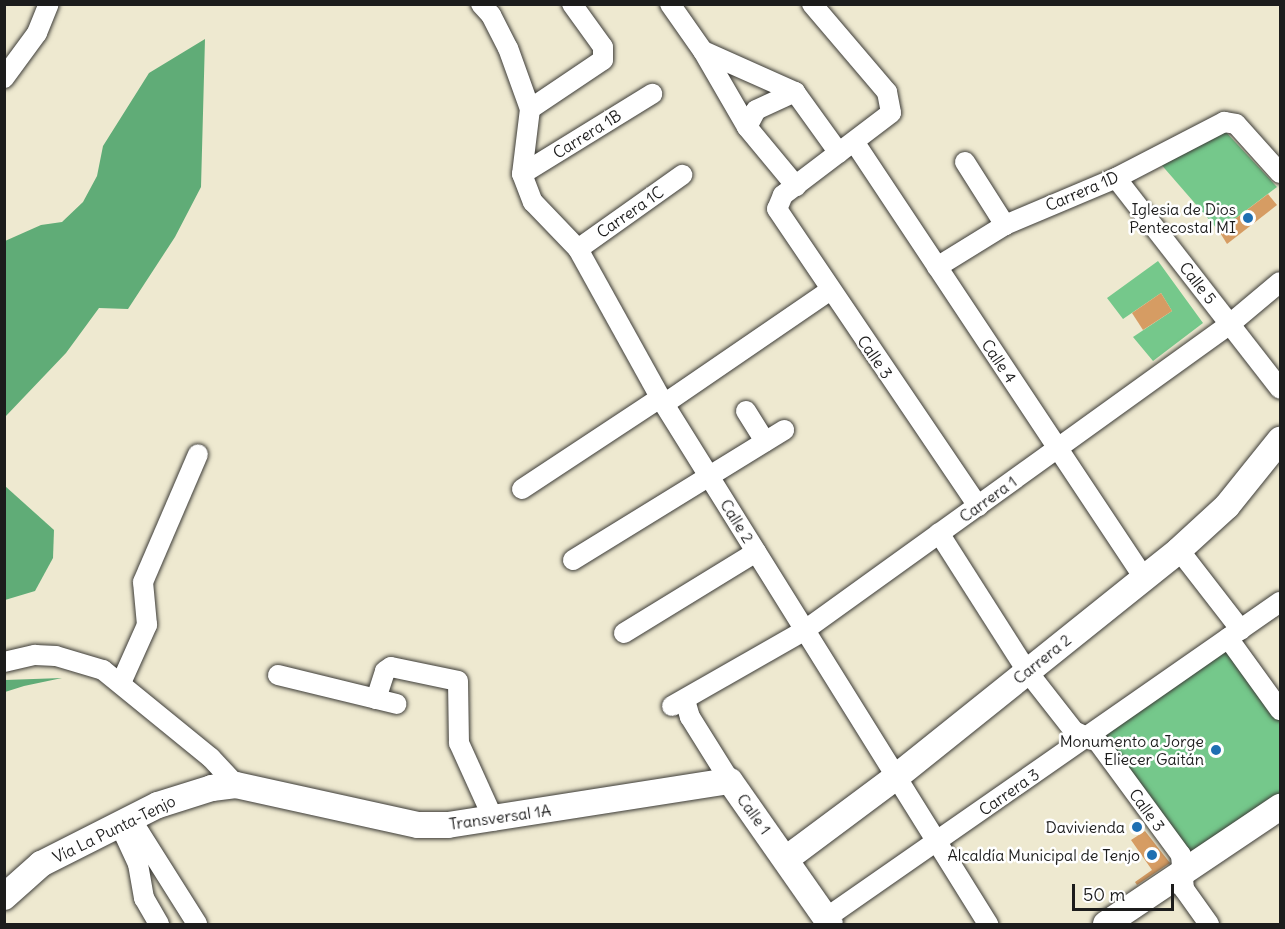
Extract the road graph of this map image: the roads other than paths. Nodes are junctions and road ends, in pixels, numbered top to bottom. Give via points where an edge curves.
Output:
1 (48, 4) edge
2 (481, 4) edge
3 (572, 4) edge
4 (670, 4) edge
5 (812, 4) edge
6 (703, 51) junction
7 (4, 78) edge
8 (795, 92) junction
9 (652, 94) dead end
10 (530, 109) junction
11 (747, 127) junction
12 (847, 148) junction
13 (965, 162) dead end
14 (1281, 173) edge
15 (522, 174) junction
16 (682, 175) dead end
17 (1116, 177) junction
18 (796, 186) junction
19 (1005, 225) junction
20 (578, 249) junction
21 (937, 267) junction
22 (1281, 282) edge
23 (829, 291) junction
24 (1230, 324) junction
25 (1281, 389) edge
26 (662, 401) junction
27 (746, 411) dead end
28 (784, 430) dead end
29 (1281, 440) edge
30 (765, 441) junction
31 (1057, 448) junction
32 (198, 454) dead end
33 (708, 475) junction
34 (522, 489) dead end
35 (978, 506) junction
36 (939, 534) junction
37 (1179, 550) junction
38 (756, 552) junction
39 (573, 560) dead end
40 (1144, 578) junction
41 (1281, 602) edge
42 (805, 630) junction
43 (624, 633) dead end
44 (1234, 634) junction
45 (4, 662) edge
46 (1027, 671) junction
47 (278, 675) dead end
48 (121, 682) junction
49 (376, 699) junction
50 (678, 703) joint
51 (397, 704) dead end
52 (1281, 710) edge
53 (1086, 737) junction
54 (896, 777) junction
55 (730, 781) junction
56 (236, 785) junction
57 (1281, 807) edge
58 (494, 820) junction
59 (125, 822) junction
60 (937, 843) junction
61 (786, 859) junction
62 (1183, 873) junction
63 (4, 897) edge
64 (828, 921) edge
65 (159, 924) edge
66 (196, 924) edge
67 (988, 924) edge
68 (1106, 924) edge
69 (1209, 924) edge

1 - 7 street via 37,33
2 - 10 street via 492,15 508,48
3 - 10 street via 603,47 603,60
4 - 6 street
5 - 12 street via 890,97 891,113
6 - 8 street
6 - 11 street
8 - 11 street via 756,110
8 - 12 street, Calle 4
9 - 15 street, Carrera 1B
10 - 15 street, Calle 2
11 - 18 street
12 - 18 street
12 - 21 street, Calle 4
13 - 19 street
14 - 17 street, Carrera 1D via 1230,122
15 - 20 street, Calle 2 via 533,202
16 - 20 street, Carrera 1C
17 - 19 street, Carrera 1D
17 - 24 street, Calle 5
18 - 23 street, Calle 3 via 776,205
19 - 21 street, Carrera 1D
20 - 26 street, Calle 2
21 - 31 street, Calle 4
22 - 24 street, Carrera 1
23 - 26 street
23 - 35 street, Calle 3
24 - 25 street, Calle 5
24 - 31 street, Carrera 1
26 - 33 street, Calle 2
26 - 34 street
27 - 30 street
28 - 30 street
29 - 37 main road, Carrera 2 via 1227,506
30 - 33 street
31 - 35 street, Carrera 1
31 - 40 street, Calle 4
32 - 48 street via 143,582 147,625
33 - 38 street, Calle 2
33 - 39 street
35 - 36 street, Carrera 1
36 - 42 street, Carrera 1
36 - 46 street, Calle 3
37 - 40 main road, Carrera 2
37 - 44 street
38 - 42 street, Calle 2
38 - 43 street
40 - 46 main road, Carrera 2
41 - 44 street, Carrera 3
42 - 50 street, Carrera 1
42 - 54 street, Calle 2
44 - 52 street
44 - 53 street, Carrera 3
45 - 48 street via 35,655 56,656 103,670
46 - 53 street, Calle 3 via 1074,731
46 - 54 main road, Carrera 2
47 - 49 street
48 - 56 street via 211,758
49 - 51 street
49 - 58 street via 385,671 391,667 458,681 459,743
50 - 55 street, Calle 1
53 - 60 street, Carrera 3
53 - 62 street, Calle 3 via 1098,742 1181,855
54 - 60 street, Calle 2
54 - 61 main road, Carrera 2
55 - 58 main road, Transversal 1A
55 - 61 main road, Calle 1
56 - 58 main road, Transversal 1A via 418,825
56 - 59 main road, Vía La Punta-Tenjo via 187,794
57 - 62 main road
59 - 63 main road, Vía La Punta-Tenjo via 41,864
59 - 65 street via 144,898
59 - 66 street
60 - 64 street, Carrera 3
60 - 67 street, Calle 2
61 - 64 main road, Calle 1
62 - 68 main road
62 - 69 street, Calle 3 via 1187,895

